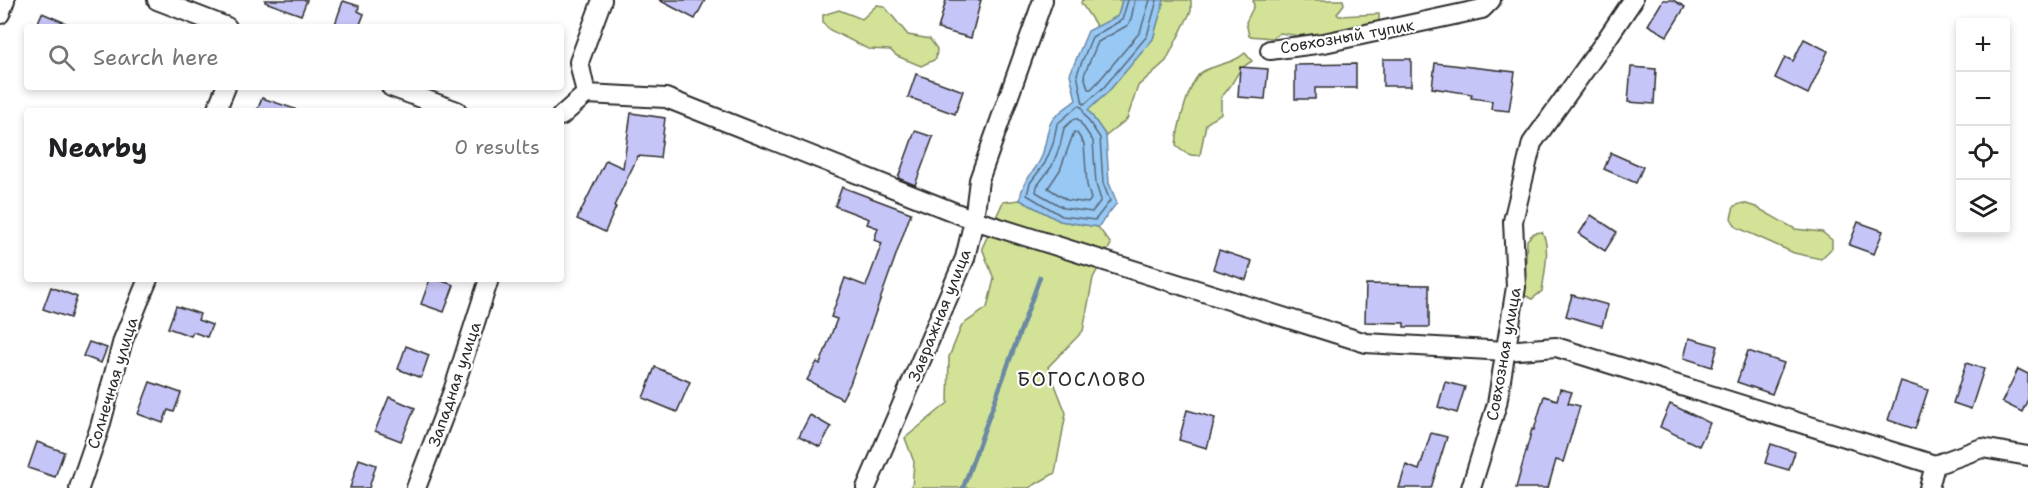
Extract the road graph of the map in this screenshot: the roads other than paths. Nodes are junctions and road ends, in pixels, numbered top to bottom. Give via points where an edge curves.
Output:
1 (6, 0) edge
2 (157, 0) edge
3 (602, 0) edge
4 (1043, 0) edge
5 (1491, 0) edge
6 (1633, 0) edge
7 (0, 14) edge
8 (219, 24) edge
9 (1270, 50) dead end
10 (225, 90) edge
11 (399, 90) edge
12 (586, 94) junction
13 (217, 108) edge
14 (449, 108) edge
15 (564, 113) edge
16 (974, 220) junction
17 (147, 282) edge
18 (488, 282) edge
19 (1506, 351) junction
20 (2028, 456) edge
21 (1935, 465) junction
22 (79, 488) edge
23 (416, 488) edge
24 (866, 488) edge
25 (1471, 488) edge
26 (1929, 488) edge

1 - 7 street
2 - 8 street
3 - 12 street via 579,62
4 - 16 street, Завражная улица via 979,180
5 - 9 street, Совхозный тупик via 1482,9 1324,43
6 - 19 street, Совхозная улица via 1532,142 1513,221 1516,287
10 - 13 street
11 - 14 street
12 - 15 street
12 - 16 street via 666,98
16 - 19 street via 1366,343
16 - 24 street, Завражная улица via 965,258
17 - 22 street, Солнечная улица via 123,340
18 - 23 street, Западная улица
19 - 21 street via 1556,347
19 - 25 street, Совхозная улица via 1497,404
20 - 21 street via 1982,448
21 - 26 street

